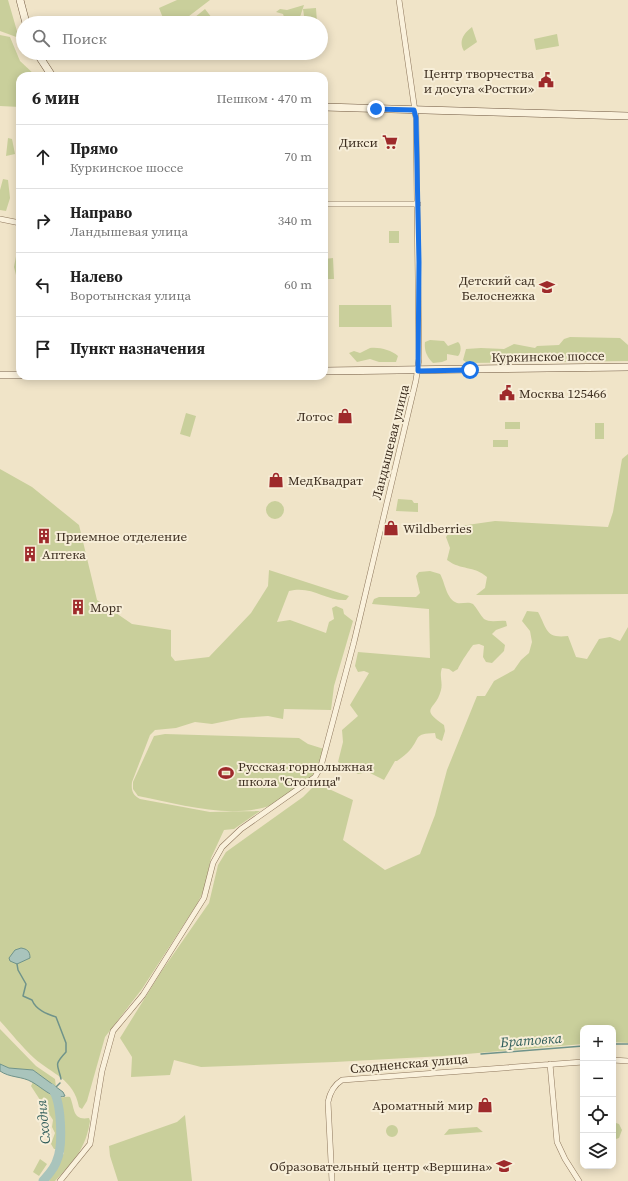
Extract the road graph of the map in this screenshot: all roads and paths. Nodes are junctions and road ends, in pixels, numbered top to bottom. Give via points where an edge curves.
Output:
1 (20, 0) edge
2 (400, 0) edge
3 (24, 16) edge
4 (42, 60) edge
5 (49, 72) edge
6 (328, 107) edge
7 (414, 110) junction
8 (628, 116) edge
9 (328, 204) edge
10 (418, 204) junction
11 (0, 219) edge
12 (16, 223) edge
13 (628, 367) edge
14 (328, 371) edge
15 (418, 371) junction
16 (0, 375) edge
17 (16, 375) edge
18 (616, 1060) edge
19 (628, 1061) edge
20 (580, 1062) edge
21 (550, 1064) junction
22 (60, 1181) edge
23 (332, 1181) edge
24 (579, 1181) edge

1 - 3 street
2 - 7 street, Ландышевая улица
4 - 5 street
6 - 7 street
7 - 8 street
7 - 10 street, Ландышевая улица
9 - 10 street
10 - 15 street, Ландышевая улица
11 - 12 street
13 - 15 street, Куркинское шоссе
14 - 15 street, Куркинское шоссе
15 - 22 street, Ландышевая улица via 364,601 319,772 230,838 220,851 213,863 204,898 143,995 113,1031 102,1071 90,1144
16 - 17 street
18 - 19 street
20 - 21 street, Сходненская улица
21 - 23 street, Сходненская улица via 342,1080 329,1094 328,1102
21 - 24 street via 557,1142 564,1159

